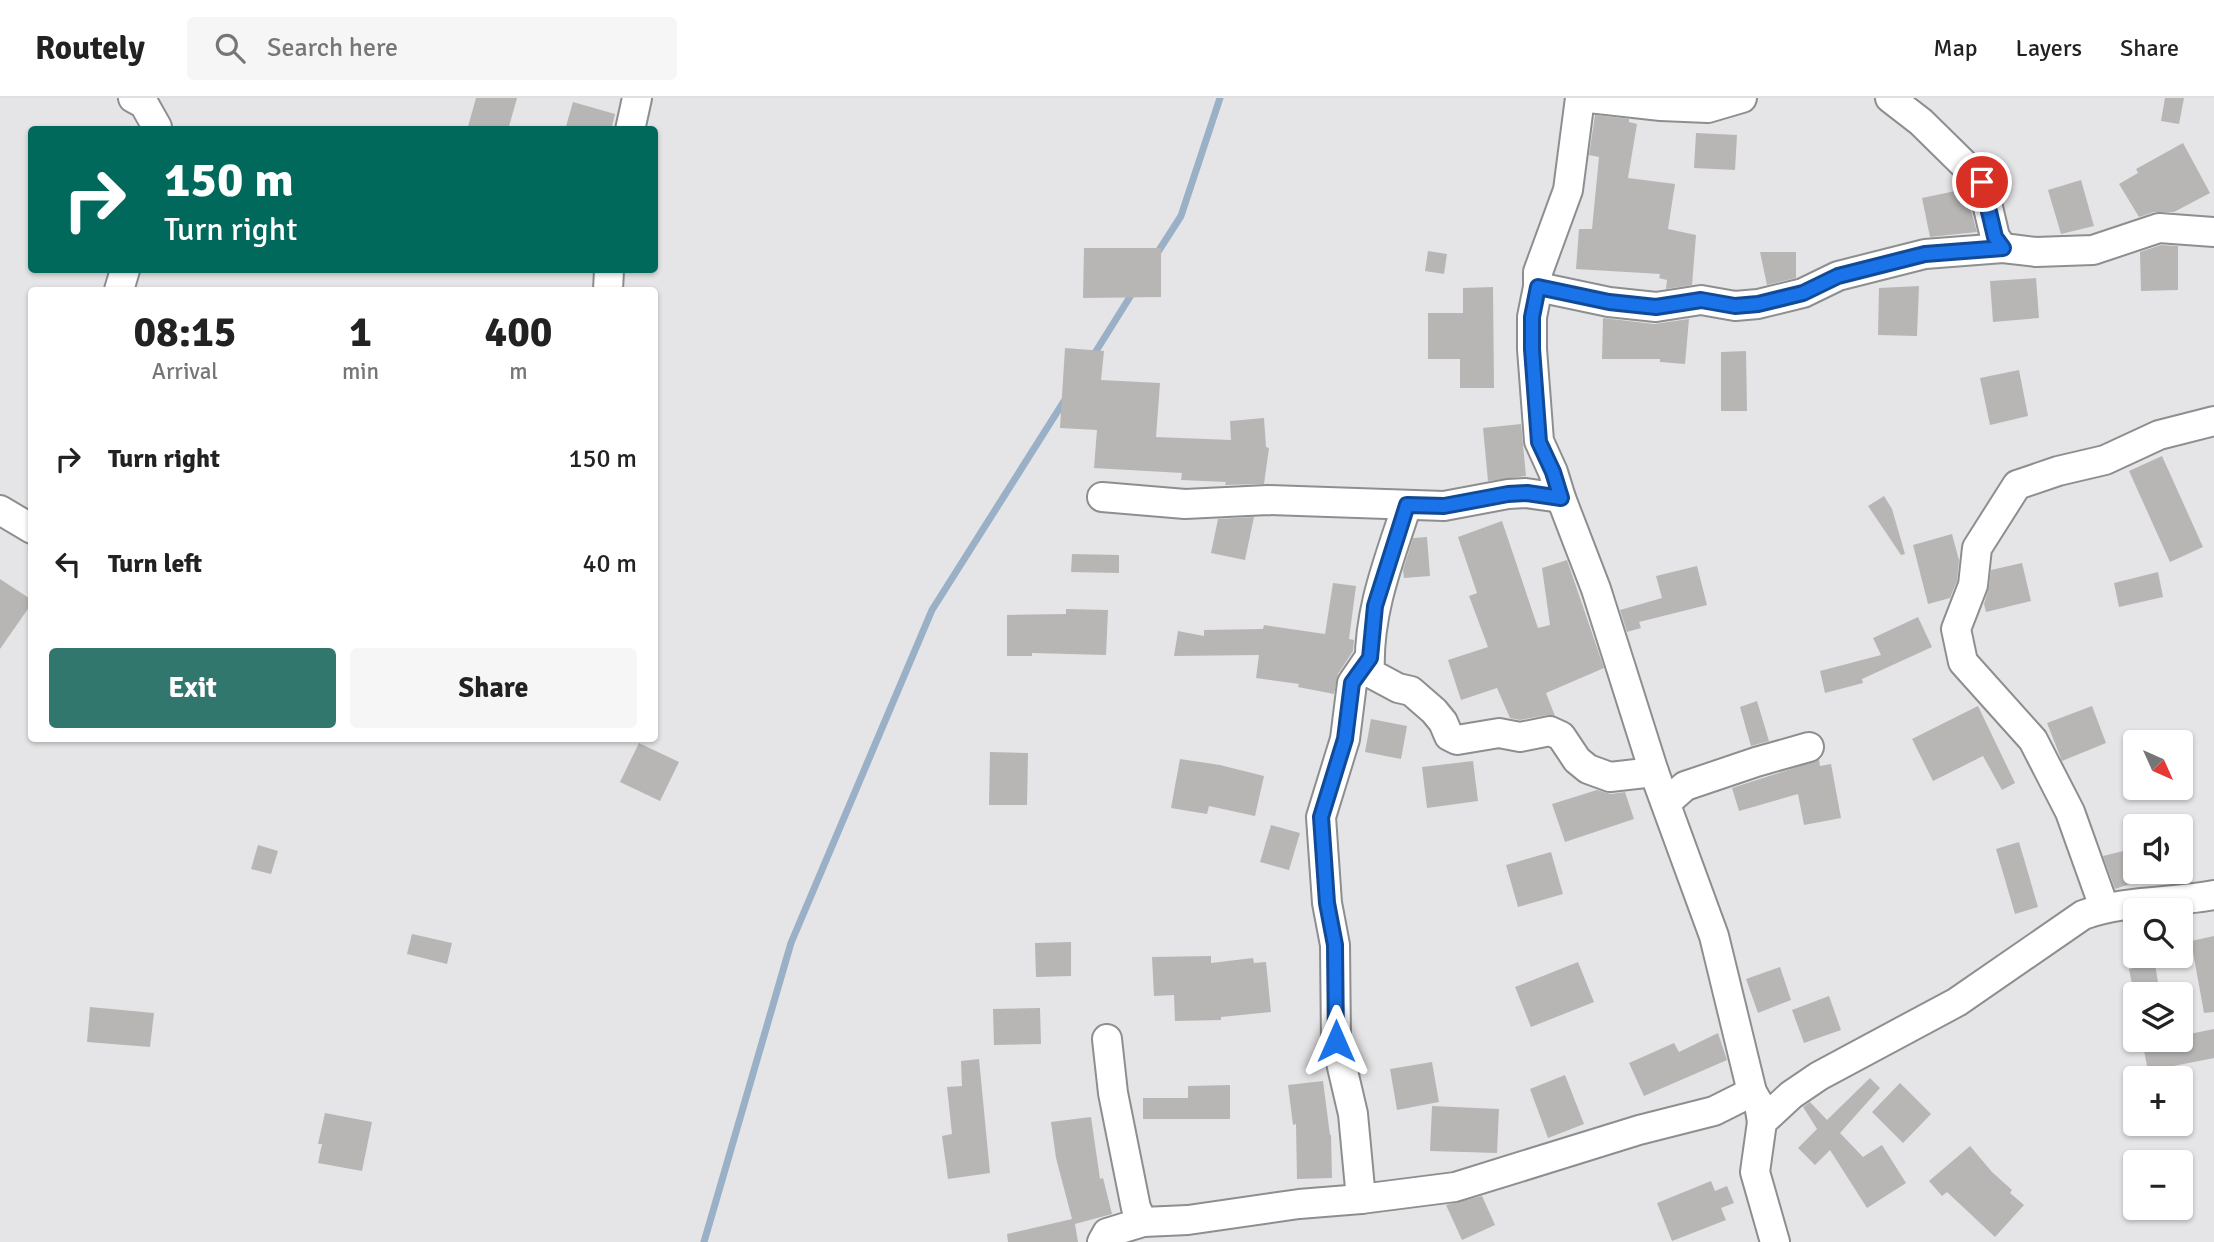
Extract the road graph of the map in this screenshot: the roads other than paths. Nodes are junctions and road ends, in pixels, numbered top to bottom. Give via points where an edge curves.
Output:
1 (133, 98) edge
2 (637, 98) edge
3 (1580, 98) edge
4 (1589, 98) edge
5 (1742, 98) edge
6 (1891, 98) edge
7 (156, 126) edge
8 (631, 126) edge
9 (2214, 232) edge
10 (2003, 248) junction
11 (1538, 287) junction
12 (2214, 421) edge
13 (1102, 498) dead end
14 (1561, 498) junction
15 (1407, 505) junction
16 (0, 510) edge
17 (28, 527) edge
18 (1370, 658) junction
19 (1809, 747) dead end
20 (1654, 772) junction
21 (1666, 803) junction
22 (2214, 895) edge
23 (2104, 907) junction
24 (1107, 1040) dead end
25 (1752, 1092) junction
26 (1762, 1122) junction
27 (1361, 1199) junction
28 (1143, 1222) junction
29 (1102, 1242) edge
30 (1775, 1242) edge

1 - 7 street via 144,104
2 - 8 street
3 - 11 street via 1567,190 1538,272
4 - 5 street via 1708,108
6 - 10 street via 1982,182 1995,237
9 - 10 street via 2158,228 2093,250
10 - 11 street via 1925,254 1838,276 1803,293 1735,306 1701,300 1656,307
11 - 14 street via 1532,349 1539,442
12 - 23 street via 2159,435 2105,460 2018,485 1977,548 1973,585 1956,629 1963,662 2033,740 2070,812
13 - 15 street via 1185,504 1268,500
14 - 15 street via 1517,494 1444,506
14 - 20 street via 1596,589
15 - 18 street via 1375,606
16 - 17 street
18 - 20 street via 1370,673 1411,691 1457,740 1550,731 1561,736 1588,769 1610,777
18 - 27 street via 1352,683 1345,739 1321,817 1335,945 1336,1041 1353,1114
19 - 21 street via 1685,786
20 - 21 street
21 - 25 street via 1714,936
22 - 23 street
23 - 26 street via 2083,915 1957,1003 1819,1076
24 - 28 street via 1113,1093 1136,1209
25 - 26 street
25 - 27 street via 1714,1111 1455,1188
26 - 30 street via 1755,1172
27 - 28 street
28 - 29 street via 1107,1233

